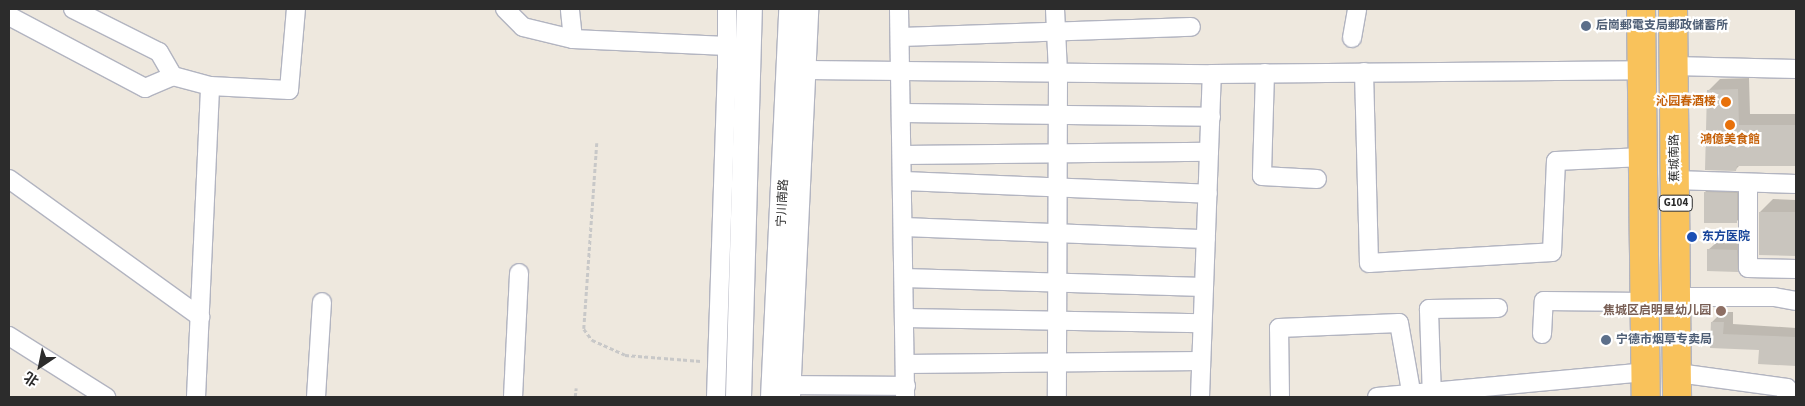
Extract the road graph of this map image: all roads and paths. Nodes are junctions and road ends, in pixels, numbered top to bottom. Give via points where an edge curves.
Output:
1 (73, 9) edge
2 (296, 9) edge
3 (505, 9) edge
4 (570, 9) edge
5 (726, 9) edge
6 (749, 9) edge
7 (791, 9) edge
8 (809, 9) edge
9 (899, 9) edge
10 (1055, 9) edge
11 (1357, 9) edge
12 (1641, 9) edge
13 (1674, 9) edge
14 (9, 16) edge
15 (1191, 27) dead end
16 (1056, 32) junction
17 (901, 37) junction
18 (1352, 38) dead end
19 (573, 39) junction
20 (727, 46) junction
21 (1674, 66) junction
22 (1796, 69) edge
23 (807, 70) junction
24 (1642, 70) junction
25 (902, 71) junction
26 (1364, 72) junction
27 (1058, 73) junction
28 (1265, 73) junction
29 (1212, 74) junction
30 (172, 76) junction
31 (210, 86) junction
32 (903, 113) junction
33 (1058, 116) junction
34 (1211, 118) junction
35 (597, 143) dead end
36 (1058, 151) junction
37 (1209, 152) junction
38 (903, 155) junction
39 (1643, 157) junction
40 (9, 179) edge
41 (1317, 179) dead end
42 (1675, 180) junction
43 (904, 181) junction
44 (1748, 183) junction
45 (1796, 184) edge
46 (1058, 189) junction
47 (1208, 194) junction
48 (904, 227) junction
49 (1058, 233) junction
50 (1206, 239) junction
51 (1796, 269) edge
52 (519, 273) dead end
53 (904, 278) junction
54 (1058, 283) junction
55 (1204, 287) junction
56 (1677, 297) junction
57 (1796, 301) edge
58 (322, 302) dead end
59 (1644, 302) junction
60 (1498, 308) dead end
61 (200, 317) junction
62 (905, 318) junction
63 (1057, 321) junction
64 (1202, 323) junction
65 (1542, 334) dead end
66 (9, 336) edge
67 (1201, 360) junction
68 (717, 362) junction
69 (905, 364) junction
70 (1057, 364) junction
71 (1645, 384) edge
72 (1677, 385) edge
73 (576, 388) dead end
74 (906, 392) edge
75 (785, 393) edge
76 (1432, 394) edge
77 (1412, 395) edge
78 (106, 397) edge
79 (196, 397) edge
80 (316, 397) edge
81 (513, 397) edge
82 (575, 397) edge
83 (716, 397) edge
84 (738, 397) edge
85 (1057, 397) edge
86 (1200, 397) edge
87 (1280, 397) edge
88 (1377, 397) edge
89 (1786, 397) edge

1 - 30 street via 159,52
2 - 31 street via 290,90
3 - 19 street via 523,27
4 - 19 street
5 - 20 street
6 - 84 main road
7 - 75 main road, 宁川南路
8 - 23 street
9 - 17 street
10 - 16 street
11 - 18 street
12 - 24 highway, G104
13 - 21 highway, 蕉城南路 / G104
14 - 30 street via 145,88
15 - 16 street
16 - 17 street
16 - 27 street
17 - 25 street
19 - 20 street
20 - 68 street
21 - 22 street
21 - 42 highway, 蕉城南路 / G104
23 - 25 street
23 - 75 street
24 - 26 street
24 - 39 highway, G104
25 - 27 street
25 - 32 street
26 - 28 street
26 - 39 street via 1369,263 1552,252 1556,161
27 - 29 street
27 - 33 street
28 - 29 street
28 - 41 street via 1262,176
29 - 34 street
30 - 31 street
31 - 61 street
32 - 33 street
32 - 38 street
33 - 34 street
33 - 36 street
34 - 37 street
35 - 68 path via 584,329 592,340 625,355
36 - 37 street
36 - 38 street
36 - 46 street
37 - 47 street
38 - 43 street
39 - 59 highway, G104
40 - 61 street
42 - 44 street
42 - 56 highway, 蕉城南路 / G104
43 - 46 street
43 - 48 street
44 - 45 street
44 - 51 street via 1748,268
46 - 47 street
46 - 49 street
47 - 50 street
48 - 49 street
48 - 53 street
49 - 50 street
49 - 54 street
50 - 55 street
52 - 81 street
53 - 54 street
53 - 62 street
54 - 55 street
54 - 63 street
55 - 64 street
56 - 57 street via 1774,296
56 - 72 highway, 蕉城南路 / G104
58 - 80 street
59 - 65 street via 1544,301
59 - 71 highway, G104
60 - 76 street via 1429,309
61 - 79 street
62 - 63 street
62 - 69 street
63 - 64 street
63 - 70 street
64 - 67 street
66 - 78 street
67 - 70 street
67 - 86 street
68 - 83 street
69 - 70 street
69 - 74 street
70 - 85 street
71 - 76 street
72 - 89 street via 1787,388
73 - 82 path
74 - 75 street
76 - 77 street
77 - 87 street via 1399,323 1279,328
77 - 88 street

